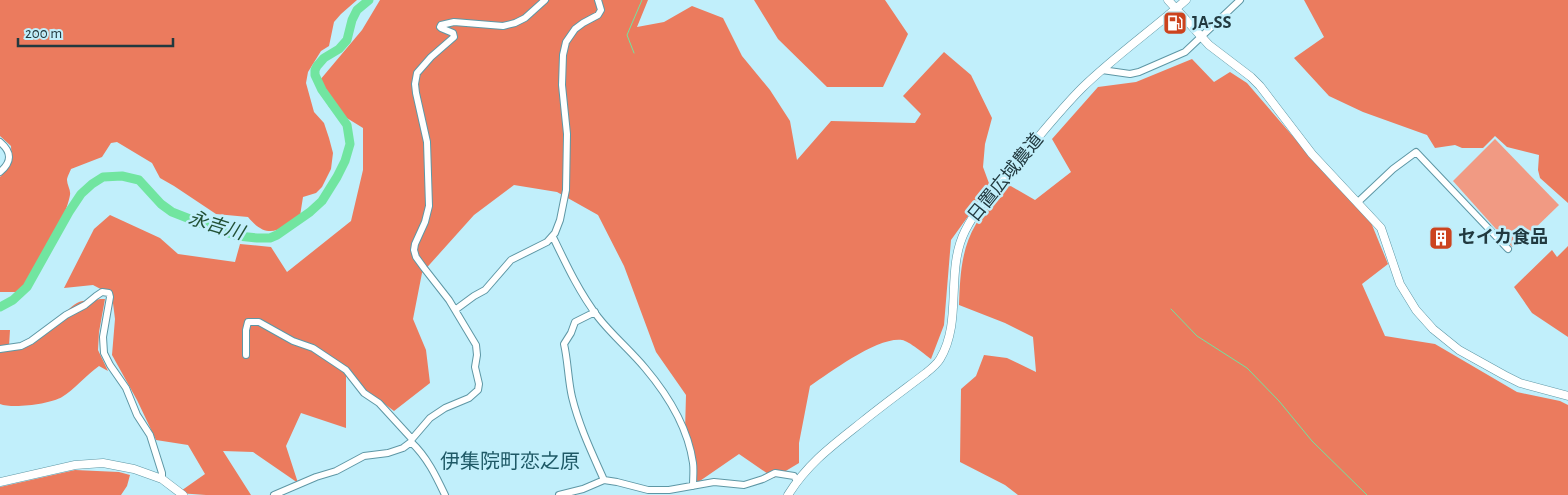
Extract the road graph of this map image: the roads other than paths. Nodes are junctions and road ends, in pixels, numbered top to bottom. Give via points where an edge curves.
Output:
1 (545, 0) edge
2 (598, 0) edge
3 (1168, 0) edge
4 (1186, 0) edge
5 (1240, 0) edge
6 (1176, 9) junction
7 (1202, 37) junction
8 (1102, 70) junction
9 (0, 142) edge
10 (0, 172) edge
11 (1358, 202) junction
12 (553, 237) junction
13 (1508, 249) dead end
14 (455, 310) junction
15 (595, 312) junction
16 (0, 349) edge
17 (246, 355) dead end
18 (1568, 396) edge
19 (411, 440) junction
20 (162, 479) junction
21 (604, 480) junction
22 (797, 481) junction
23 (0, 482) edge
24 (693, 486) junction
25 (183, 495) edge
26 (274, 495) edge
27 (445, 495) edge
28 (559, 495) edge
29 (788, 495) edge

1 - 14 street via 525,18 503,26 454,22 441,25 454,37 417,73 416,93 427,142 429,206 414,250
2 - 12 street via 601,10 598,15 575,29 566,42 563,55 566,194
3 - 6 street
4 - 6 street, 日置広域農道
5 - 7 street
6 - 7 street
6 - 8 street, 日置広域農道
7 - 8 street via 1185,52 1139,72
7 - 11 street via 1260,86 1312,154
8 - 22 street, 日置広域農道 via 1082,88 970,220 957,255 950,330 939,361 830,447
9 - 10 street via 6,147 9,158 8,166
11 - 13 street via 1416,152
11 - 18 street via 1381,228 1400,284 1433,329 1459,350 1520,383
12 - 14 street via 511,260 484,290
12 - 15 street
14 - 19 street via 476,345 478,390 430,418
15 - 21 street via 575,322 564,344 572,396 585,439
15 - 24 street via 645,368 679,419 693,463
16 - 20 street via 31,341 102,292 109,293 104,353 150,435
17 - 19 street via 248,322 259,322 313,348 346,370
19 - 26 street via 403,448 364,456 336,471
19 - 27 street
20 - 23 street via 103,463 75,465
20 - 25 street
21 - 24 street via 648,490
21 - 28 street
22 - 24 street via 794,476 775,473 744,485 714,482
22 - 29 street, 日置広域農道

